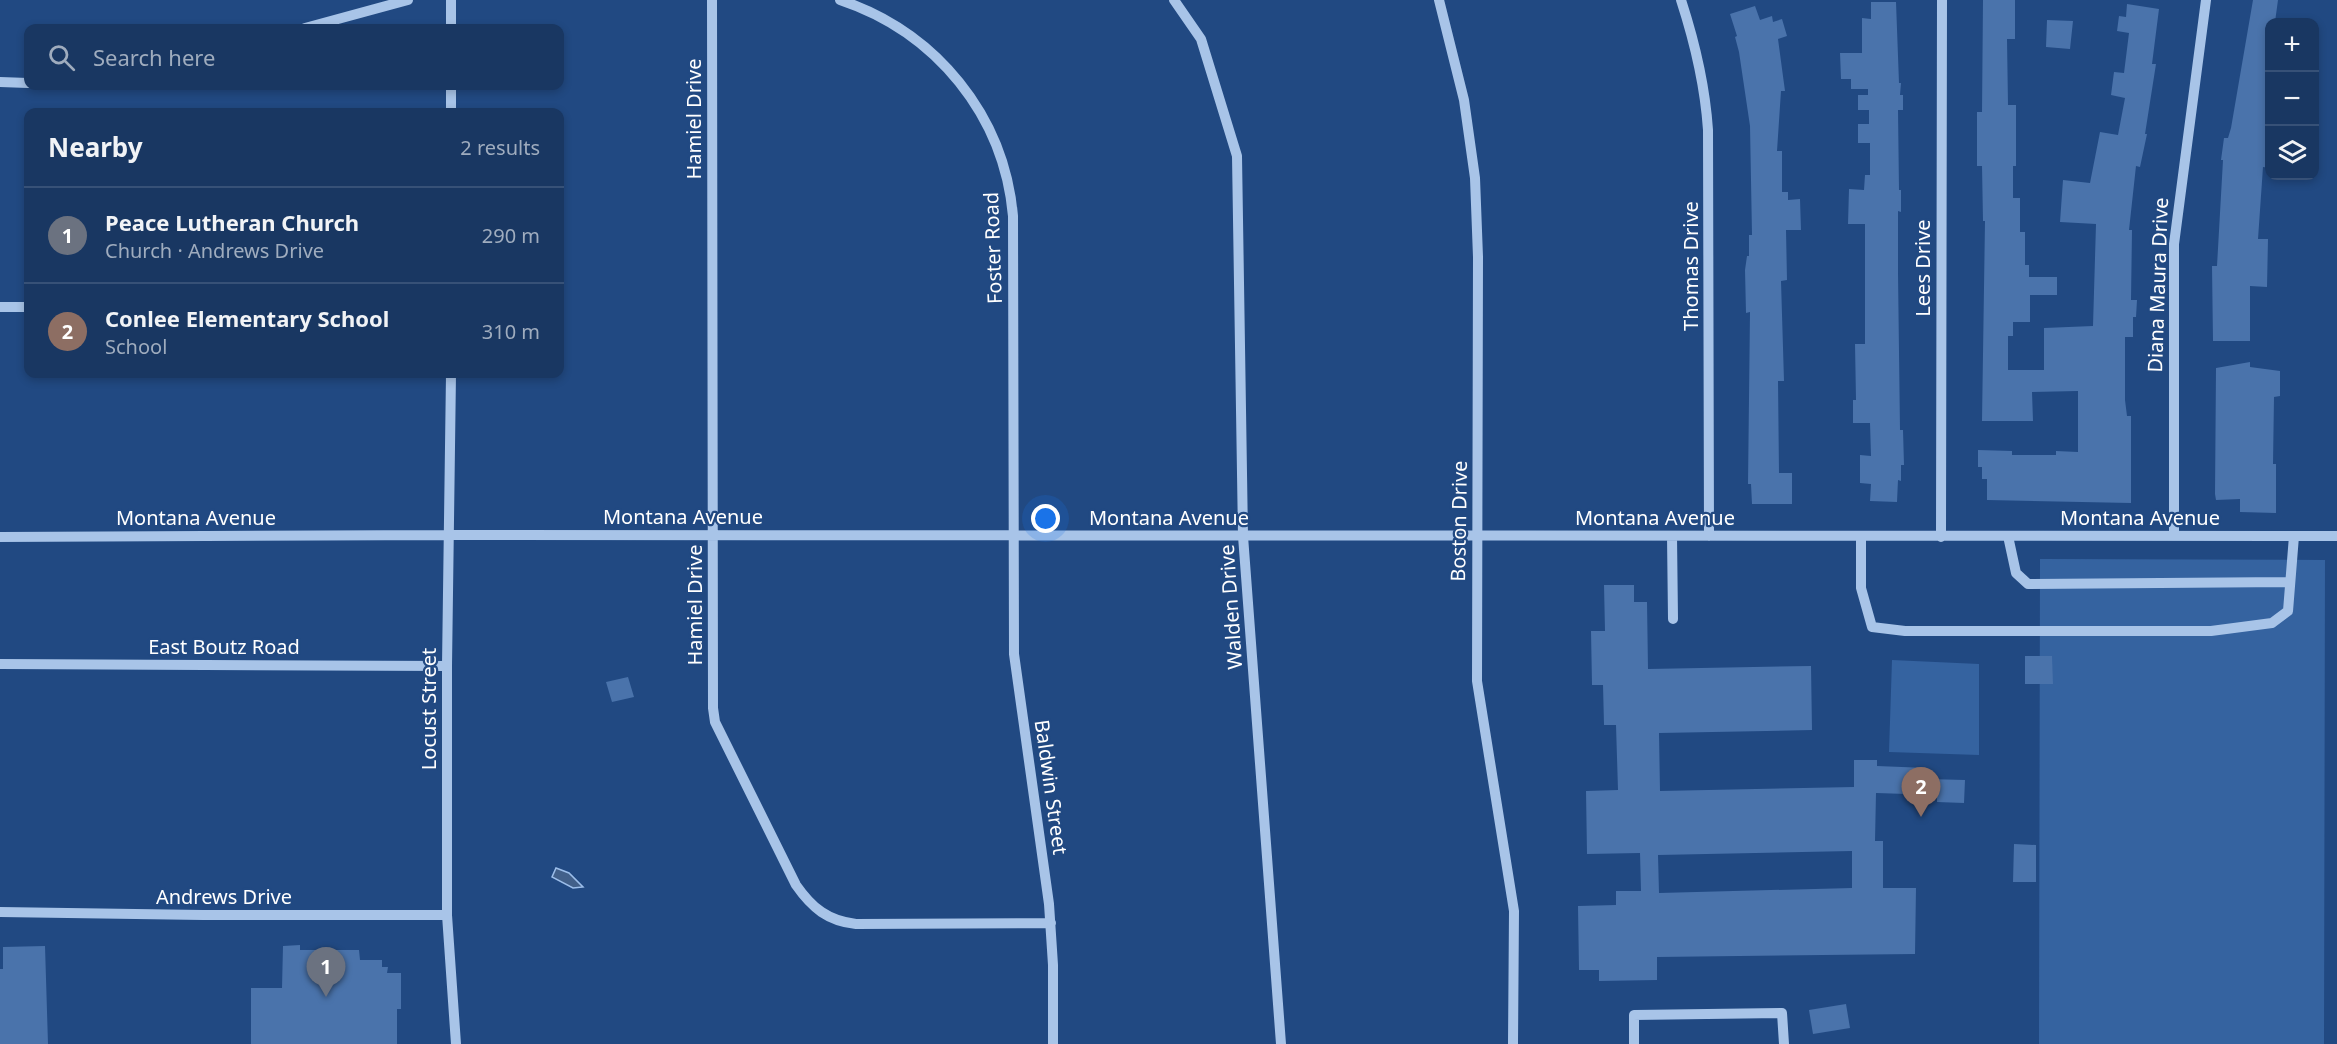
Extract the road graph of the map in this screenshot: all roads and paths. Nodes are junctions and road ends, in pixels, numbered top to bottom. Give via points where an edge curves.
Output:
1 (408, 0) edge
2 (451, 0) edge
3 (712, 0) edge
4 (840, 0) edge
5 (1174, 0) edge
6 (1438, 0) edge
7 (1681, 0) edge
8 (1942, 0) edge
9 (2206, 0) edge
10 (320, 24) edge
11 (451, 24) edge
12 (0, 82) edge
13 (24, 82) edge
14 (451, 90) edge
15 (451, 108) edge
16 (0, 307) edge
17 (24, 307) edge
18 (451, 378) edge
19 (450, 535) junction
20 (713, 535) junction
21 (1014, 535) junction
22 (1243, 536) junction
23 (1476, 536) junction
24 (1672, 536) junction
25 (1709, 536) junction
26 (1861, 536) junction
27 (2008, 536) junction
28 (2174, 536) junction
29 (2294, 536) junction
30 (2337, 536) edge
31 (0, 537) edge
32 (1941, 537) junction
33 (2289, 582) junction
34 (1673, 619) dead end
35 (0, 664) edge
36 (447, 666) junction
37 (0, 912) edge
38 (447, 915) junction
39 (1051, 923) junction
40 (456, 1044) edge
41 (1053, 1044) edge
42 (1281, 1044) edge
43 (1513, 1044) edge
44 (1634, 1044) edge
45 (1784, 1044) edge

1 - 10 street
2 - 11 street
3 - 20 street, Hamiel Drive
4 - 21 street, Foster Road via 868,10 903,30 935,55 975,104 1003,164 1013,216
5 - 22 street, Walden Drive via 1201,39 1237,156
6 - 23 street, Boston Drive via 1464,100 1475,178
7 - 25 street, Thomas Drive via 1699,59 1708,130
8 - 32 street, Lees Drive
9 - 28 street, Diana Maura Drive via 2174,243
12 - 13 street
14 - 15 street
16 - 17 street
18 - 19 street, Locust Street
19 - 20 street, Montana Avenue
19 - 31 street, Montana Avenue
19 - 36 street, Locust Street
20 - 21 street, Montana Avenue
20 - 39 street, Hamiel Drive via 715,722 803,896 821,913 856,924
21 - 22 street, Montana Avenue
21 - 39 street, Baldwin Street via 1016,673
22 - 23 street, Montana Avenue
22 - 42 street, Walden Drive
23 - 24 street, Montana Avenue
23 - 43 street, Boston Drive via 1477,681 1514,911
24 - 25 street, Montana Avenue
24 - 34 street
25 - 26 street, Montana Avenue
26 - 32 street, Montana Avenue
26 - 33 street via 1861,588 1872,627 1905,631 2211,631 2272,623 2288,611
27 - 28 street, Montana Avenue
27 - 32 street, Montana Avenue
27 - 33 street via 2016,573 2028,584
28 - 29 street, Montana Avenue
29 - 30 street, Montana Avenue
29 - 33 street
35 - 36 street, East Boutz Road
36 - 38 street, Locust Street
37 - 38 street, Andrews Drive
38 - 40 street, Locust Street
39 - 41 street, Baldwin Street
44 - 45 street via 1634,1015 1782,1013

